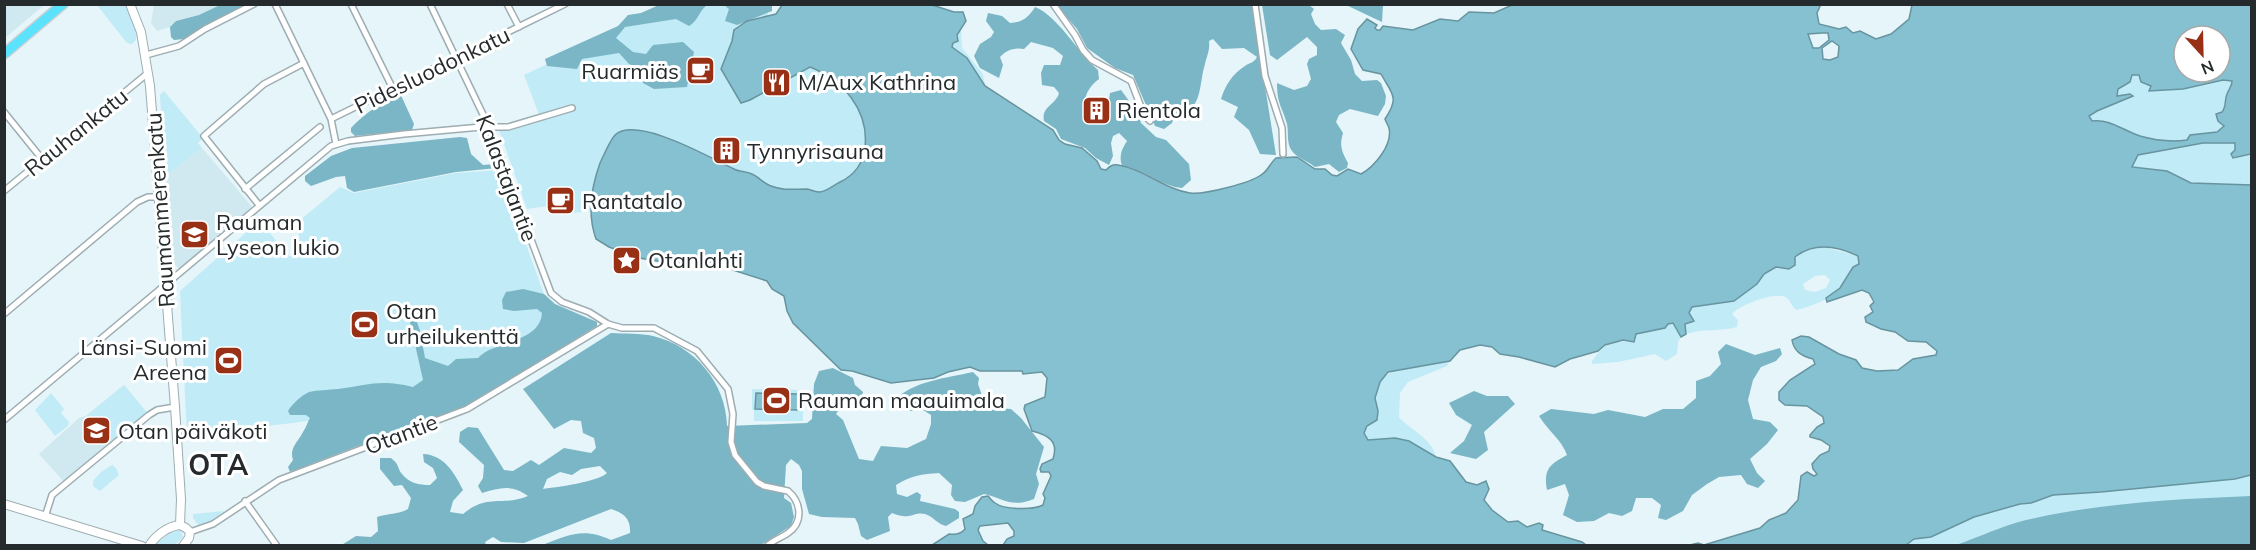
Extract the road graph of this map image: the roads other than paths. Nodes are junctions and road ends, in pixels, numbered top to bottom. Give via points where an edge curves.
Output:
1 (63, 4) edge
2 (130, 4) edge
3 (254, 4) edge
4 (275, 4) edge
5 (351, 4) edge
6 (430, 4) edge
7 (507, 4) edge
8 (565, 4) edge
9 (1053, 4) edge
10 (1255, 4) edge
11 (519, 27) junction
12 (4, 54) edge
13 (146, 55) junction
14 (457, 57) junction
15 (304, 63) junction
16 (148, 73) junction
17 (393, 89) junction
18 (572, 108) dead end
19 (4, 112) edge
20 (332, 120) junction
21 (1150, 121) dead end
22 (320, 127) dead end
23 (489, 127) junction
24 (336, 144) junction
25 (1283, 154) dead end
26 (42, 159) junction
27 (245, 189) junction
28 (4, 191) edge
29 (158, 197) junction
30 (258, 205) junction
31 (165, 284) junction
32 (4, 314) edge
33 (608, 324) junction
34 (176, 406) junction
35 (8, 413) edge
36 (4, 420) edge
37 (245, 501) junction
38 (4, 504) edge
39 (45, 517) junction
40 (180, 525) junction
41 (190, 532) junction
42 (142, 546) edge
43 (149, 546) edge
44 (183, 546) edge
45 (277, 546) edge
46 (767, 546) edge

1 - 12 highway
2 - 13 main road, Raumanmerenkatu
3 - 13 street via 179,46
4 - 15 street
5 - 17 street
6 - 14 street, Kalastajantie
7 - 11 street
8 - 11 street, Pidesluodonkatu
9 - 21 street via 1092,60 1131,81
10 - 25 street via 1265,76 1282,128
11 - 14 street, Pidesluodonkatu
13 - 16 main road, Raumanmerenkatu
14 - 17 street, Pidesluodonkatu
14 - 23 street, Kalastajantie
15 - 20 street
15 - 27 street via 264,84 204,136
16 - 26 street, Rauhankatu
16 - 29 main road, Raumanmerenkatu
17 - 20 street, Pidesluodonkatu
18 - 23 street via 508,127
19 - 26 street
20 - 24 street
22 - 27 street
23 - 24 street
23 - 33 street, Kalastajantie via 551,293
24 - 30 street
26 - 28 street, Rauhankatu
27 - 30 street
29 - 31 main road, Raumanmerenkatu
29 - 32 street via 137,202
30 - 31 street
31 - 34 main road, Raumanmerenkatu
31 - 35 street
33 - 37 street, Otantie via 467,409 292,475
33 - 46 street via 654,328 673,337 697,351 722,380 731,401 730,442 735,455 757,482 788,491 799,508 799,519 792,531
34 - 39 street via 149,415 65,483 52,495
34 - 40 main road, Raumanmerenkatu
35 - 36 street
37 - 41 street, Otantie via 213,524
37 - 45 street
38 - 39 main road
39 - 42 main road
40 - 41 main road
40 - 43 main road via 169,528
41 - 44 main road

